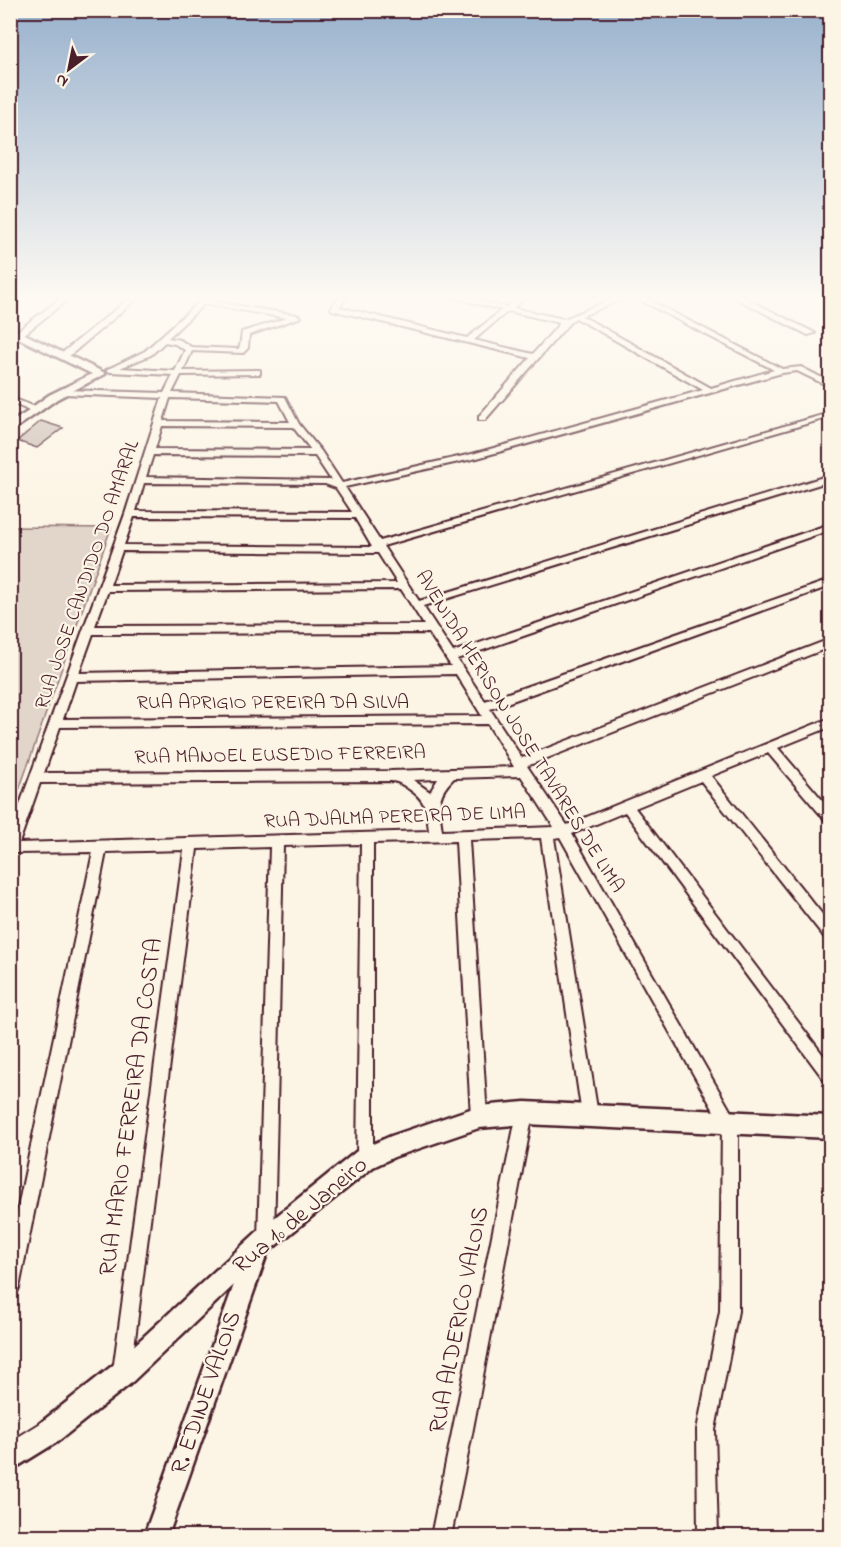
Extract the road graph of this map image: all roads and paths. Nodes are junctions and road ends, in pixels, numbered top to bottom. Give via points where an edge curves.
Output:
1 (98, 369) edge
2 (111, 369) edge
3 (179, 369) edge
4 (524, 369) edge
5 (672, 369) edge
6 (778, 369) edge
7 (796, 369) edge
8 (798, 369) edge
9 (781, 371) junction
10 (105, 372) junction
11 (257, 372) dead end
12 (177, 374) junction
13 (831, 385) edge
14 (711, 391) junction
15 (63, 392) junction
16 (167, 396) junction
17 (10, 399) edge
18 (35, 410) junction
19 (831, 415) edge
20 (482, 418) dead end
21 (160, 423) junction
22 (295, 424) junction
23 (10, 429) edge
24 (148, 452) junction
25 (318, 453) junction
26 (831, 478) edge
27 (141, 480) junction
28 (339, 486) junction
29 (130, 514) junction
30 (357, 515) junction
31 (831, 527) edge
32 (117, 548) junction
33 (378, 548) junction
34 (831, 583) edge
35 (404, 586) junction
36 (104, 588) junction
37 (416, 605) junction
38 (431, 629) junction
39 (89, 630) junction
40 (831, 643) edge
41 (450, 657) junction
42 (458, 670) junction
43 (73, 677) junction
44 (482, 707) junction
45 (490, 720) junction
46 (831, 722) edge
47 (55, 723) junction
48 (770, 747) junction
49 (521, 768) junction
50 (451, 774) junction
51 (703, 775) junction
52 (396, 776) junction
53 (38, 778) junction
54 (433, 804) junction
55 (627, 806) junction
56 (831, 817) edge
57 (564, 832) junction
58 (547, 833) junction
59 (462, 835) junction
60 (436, 836) junction
61 (367, 838) junction
62 (277, 840) junction
63 (191, 844) junction
64 (101, 847) junction
65 (11, 849) edge
66 (831, 934) edge
67 (831, 1076) edge
68 (525, 1113) junction
69 (590, 1115) junction
70 (479, 1117) junction
71 (730, 1124) junction
72 (831, 1127) edge
73 (365, 1159) junction
74 (262, 1244) junction
75 (10, 1288) edge
76 (121, 1375) junction
77 (10, 1458) edge
78 (156, 1536) edge
79 (441, 1536) edge
80 (708, 1536) edge

1 - 10 street
2 - 10 street
3 - 12 street, RUA JOSE CANDIDO DO AMARAL
4 - 20 street
5 - 14 street
6 - 9 street
7 - 9 street
8 - 13 street
9 - 14 street
10 - 12 street
10 - 15 street
11 - 12 street
12 - 16 street, RUA JOSE CANDIDO DO AMARAL
14 - 28 street via 474,456
15 - 16 street
15 - 18 street
16 - 21 street, RUA JOSE CANDIDO DO AMARAL
16 - 22 street, AVENIDA HERISON JOSE TAVARES DE LIMA via 282,399
17 - 18 street
18 - 23 main road
19 - 33 street
21 - 22 street
21 - 24 street, RUA JOSE CANDIDO DO AMARAL
22 - 25 street, AVENIDA HERISON JOSE TAVARES DE LIMA
24 - 25 street
24 - 27 street, RUA JOSE CANDIDO DO AMARAL
25 - 28 street, AVENIDA HERISON JOSE TAVARES DE LIMA
26 - 37 street
27 - 28 street via 326,481
27 - 29 street, RUA JOSE CANDIDO DO AMARAL
28 - 30 street, AVENIDA HERISON JOSE TAVARES DE LIMA
29 - 30 street
29 - 32 street, RUA JOSE CANDIDO DO AMARAL
30 - 33 street, AVENIDA HERISON JOSE TAVARES DE LIMA
31 - 41 street
32 - 33 street
32 - 36 street, RUA JOSE CANDIDO DO AMARAL
33 - 35 street, AVENIDA HERISON JOSE TAVARES DE LIMA
34 - 44 street
35 - 36 street
35 - 37 street, AVENIDA HERISON JOSE TAVARES DE LIMA
36 - 39 street, RUA JOSE CANDIDO DO AMARAL
37 - 38 street, AVENIDA HERISON JOSE TAVARES DE LIMA
38 - 39 street
38 - 41 street, AVENIDA HERISON JOSE TAVARES DE LIMA
39 - 43 street, RUA JOSE CANDIDO DO AMARAL
40 - 49 street, RUA MANOEL EUSEDIO FERREIRA
41 - 42 street, AVENIDA HERISON JOSE TAVARES DE LIMA
42 - 43 street
42 - 44 street, AVENIDA HERISON JOSE TAVARES DE LIMA
43 - 47 street, RUA JOSE CANDIDO DO AMARAL
44 - 45 street, AVENIDA HERISON JOSE TAVARES DE LIMA
45 - 47 street, RUA APRIGIO PEREIRA DA SILVA
45 - 49 street, AVENIDA HERISON JOSE TAVARES DE LIMA
46 - 48 street, RUA DJALMA PEREIRA DE LIMA
47 - 53 street, RUA JOSE CANDIDO DO AMARAL
48 - 51 street, RUA DJALMA PEREIRA DE LIMA
48 - 56 street
49 - 50 street, RUA MANOEL EUSEDIO FERREIRA
49 - 57 street, AVENIDA HERISON JOSE TAVARES DE LIMA
50 - 52 street, RUA MANOEL EUSEDIO FERREIRA
50 - 54 street via 435,792
51 - 55 street, RUA DJALMA PEREIRA DE LIMA
51 - 66 street
52 - 53 street, RUA MANOEL EUSEDIO FERREIRA
52 - 54 street via 421,790
53 - 65 street, RUA JOSE CANDIDO DO AMARAL
54 - 60 street
55 - 57 street, RUA DJALMA PEREIRA DE LIMA
55 - 67 street
57 - 58 street, RUA DJALMA PEREIRA DE LIMA
57 - 71 street, AVENIDA HERISON JOSE TAVARES DE LIMA
58 - 59 street, RUA DJALMA PEREIRA DE LIMA
58 - 69 street
59 - 60 street, RUA DJALMA PEREIRA DE LIMA
59 - 70 street
60 - 61 street, RUA DJALMA PEREIRA DE LIMA
61 - 62 street, RUA DJALMA PEREIRA DE LIMA
61 - 73 street
62 - 63 street, RUA DJALMA PEREIRA DE LIMA
62 - 74 street
63 - 64 street, RUA DJALMA PEREIRA DE LIMA
63 - 76 street, RUA MARIO FERREIRA DA COSTA
64 - 65 street, RUA DJALMA PEREIRA DE LIMA
64 - 75 street
68 - 69 main road, Rua 1º de Janeiro
68 - 70 main road, Rua 1º de Janeiro
68 - 79 street, RUA ALDERICO VALOIS
69 - 71 main road, Rua 1º de Janeiro
70 - 73 main road, Rua 1º de Janeiro
71 - 72 main road, Rua 1º de Janeiro
71 - 80 street via 729,1311 706,1430
73 - 74 main road, Rua 1º de Janeiro
74 - 76 main road, Rua 1º de Janeiro
74 - 78 street, R. EDINE VALOIS
76 - 77 main road, Rua 1º de Janeiro

